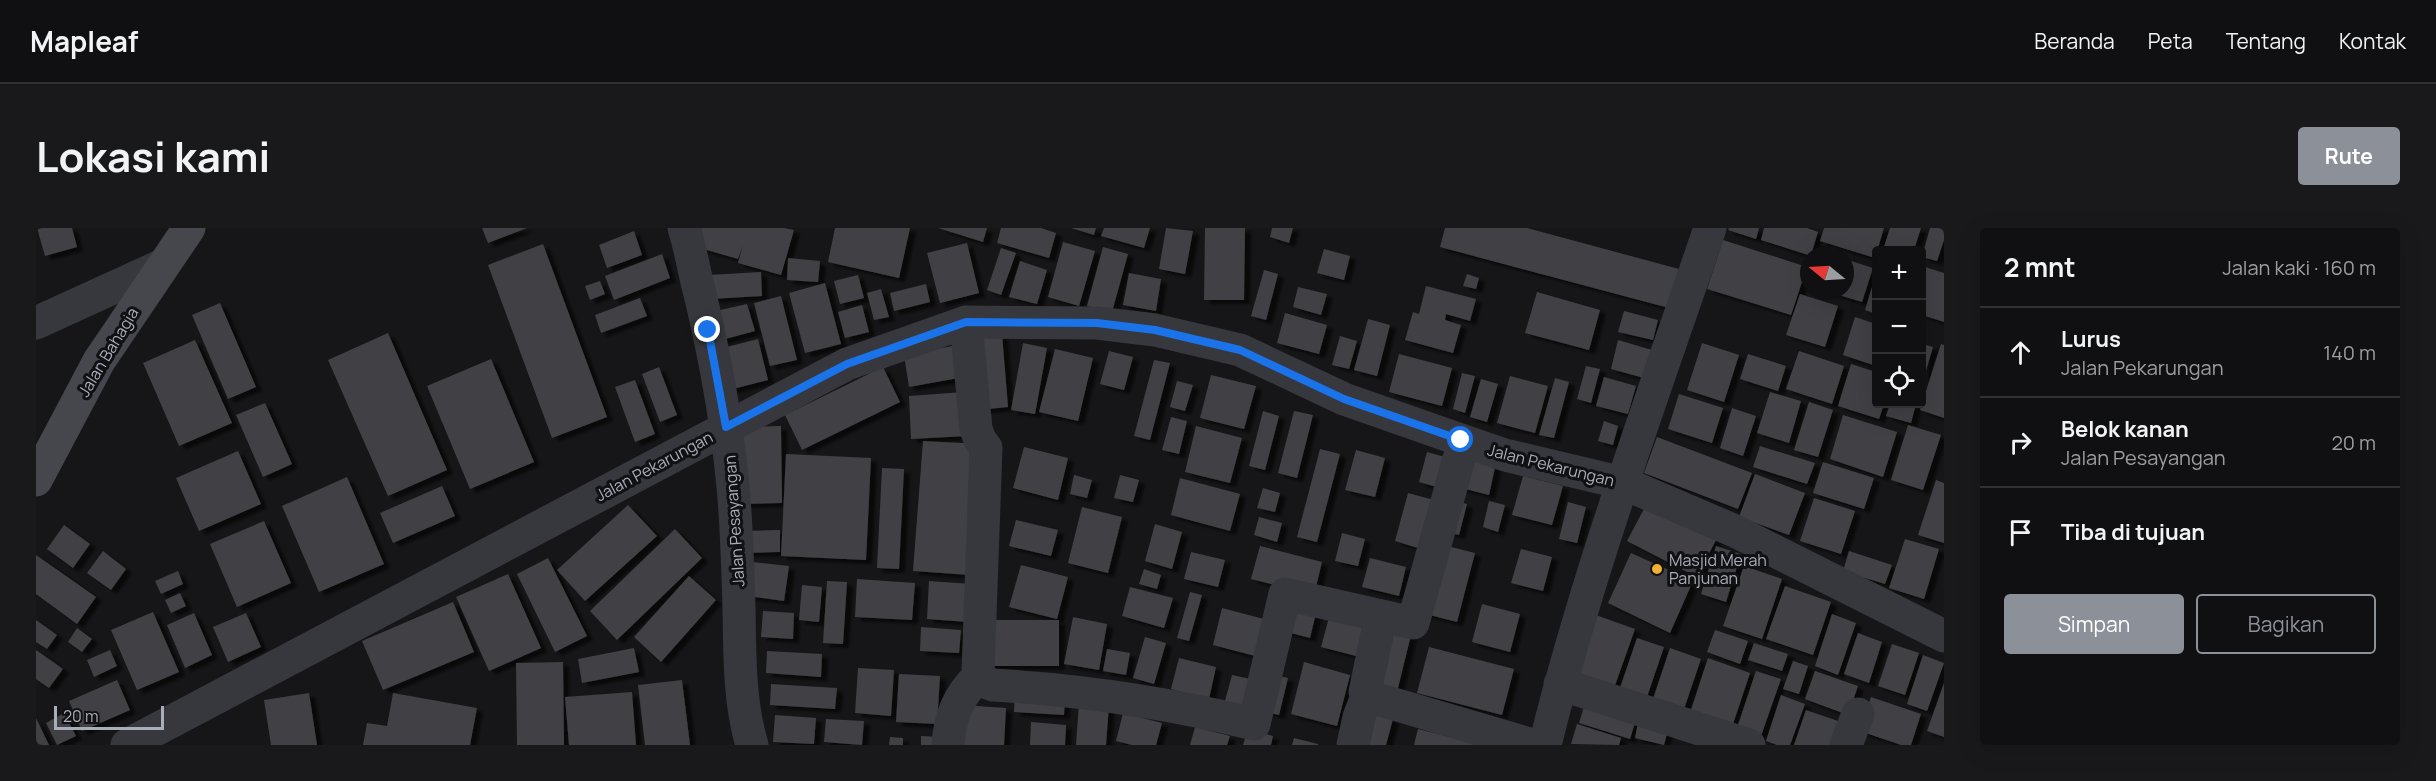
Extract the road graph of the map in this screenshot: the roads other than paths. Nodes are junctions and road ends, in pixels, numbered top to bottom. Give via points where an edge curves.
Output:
1 (189, 228) edge
2 (684, 228) edge
3 (1710, 228) edge
4 (163, 265) junction
5 (966, 322) junction
6 (36, 323) edge
7 (726, 427) junction
8 (1464, 441) junction
9 (36, 480) edge
10 (1623, 483) junction
11 (1381, 616) junction
12 (1944, 636) edge
13 (979, 676) junction
14 (1560, 684) junction
15 (1367, 696) junction
16 (1858, 714) dead end
17 (127, 745) edge
18 (752, 745) edge
19 (948, 745) edge
20 (1353, 745) edge
21 (1533, 745) edge
22 (1545, 745) edge
23 (1749, 745) edge
24 (1846, 745) edge

1 - 4 main road, Jalan Bahagia
2 - 7 street, Jalan Pesayangan
3 - 10 street, Jalan Pekarungan
4 - 6 street
4 - 9 main road, Jalan Bahagia via 99,361
5 - 7 street, Jalan Pekarungan via 847,364
5 - 8 street, Jalan Pekarungan via 1097,323 1155,330 1240,350 1344,399
5 - 13 street via 976,429 986,448
7 - 17 street, Jalan Pekarungan
7 - 18 street, Jalan Pesayangan via 734,488 740,686
8 - 10 street, Jalan Pekarungan via 1505,455
8 - 11 street via 1413,623
10 - 12 street via 1735,531
10 - 14 street, Jalan Pekarungan
11 - 13 street via 1285,594 1254,724 1120,698 993,686
11 - 15 street
13 - 19 street via 964,690 949,724
14 - 22 street, Jalan Pekarungan
14 - 23 street
15 - 20 street
15 - 21 street
16 - 24 street

